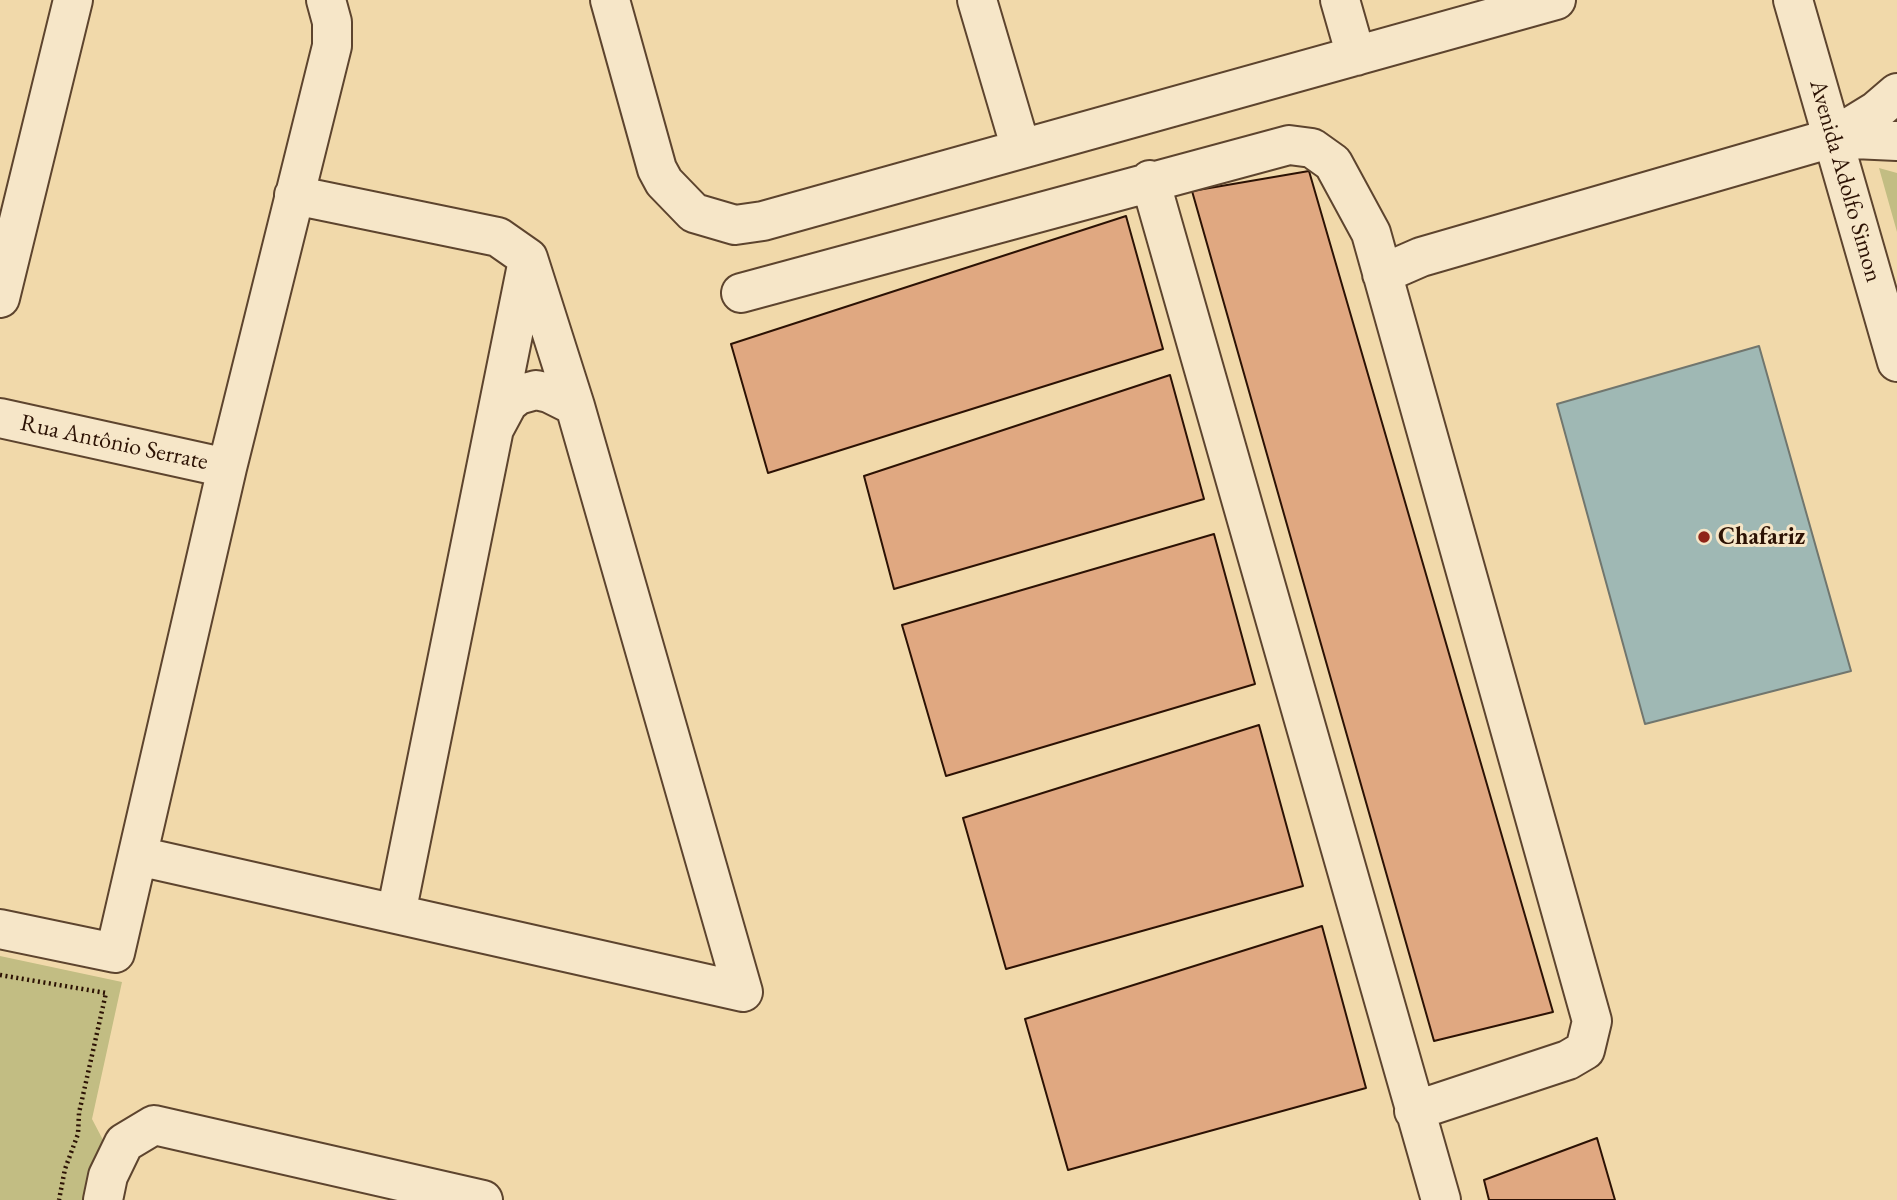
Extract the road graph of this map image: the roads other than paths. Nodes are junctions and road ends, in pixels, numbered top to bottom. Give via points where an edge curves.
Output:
1 (72, 0) edge
2 (326, 0) edge
3 (610, 0) edge
4 (977, 0) edge
5 (1340, 0) edge
6 (1556, 0) edge
7 (1793, 0) edge
8 (1356, 56) junction
9 (1897, 93) edge
10 (1832, 138) junction
11 (1897, 141) edge
12 (1021, 149) junction
13 (1150, 180) junction
14 (294, 195) junction
15 (528, 258) junction
16 (1382, 274) junction
17 (741, 293) dead end
18 (0, 298) edge
19 (1897, 362) edge
20 (575, 406) junction
21 (0, 418) edge
22 (490, 437) junction
23 (227, 468) junction
24 (138, 856) junction
25 (396, 914) junction
26 (0, 929) edge
27 (1414, 1111) junction
28 (348, 1185) edge
29 (103, 1200) edge
30 (483, 1200) edge
31 (1441, 1200) edge

1 - 18 street
2 - 14 street via 332,46
3 - 12 street via 657,169 672,194 707,219 735,225 763,221
4 - 12 street
5 - 8 street
6 - 8 street
7 - 10 street, Avenida Adolfo Simon
8 - 12 street
9 - 10 street
10 - 11 street
10 - 16 street via 1421,257
10 - 19 street, Avenida Adolfo Simon
13 - 16 street via 1289,145 1312,148 1333,163 1371,233
13 - 17 street
13 - 27 street
14 - 15 street via 498,237
14 - 23 street
15 - 20 street
15 - 22 street
16 - 27 street via 1592,1021 1585,1050 1568,1060
20 - 22 street via 536,390 518,395 508,403
20 - 25 street via 743,992
21 - 23 street, Rua Antônio Serrate
22 - 25 street
23 - 24 street
24 - 25 street
24 - 26 street via 115,953
27 - 31 street
28 - 29 street via 155,1125 124,1143 108,1176
28 - 30 street

